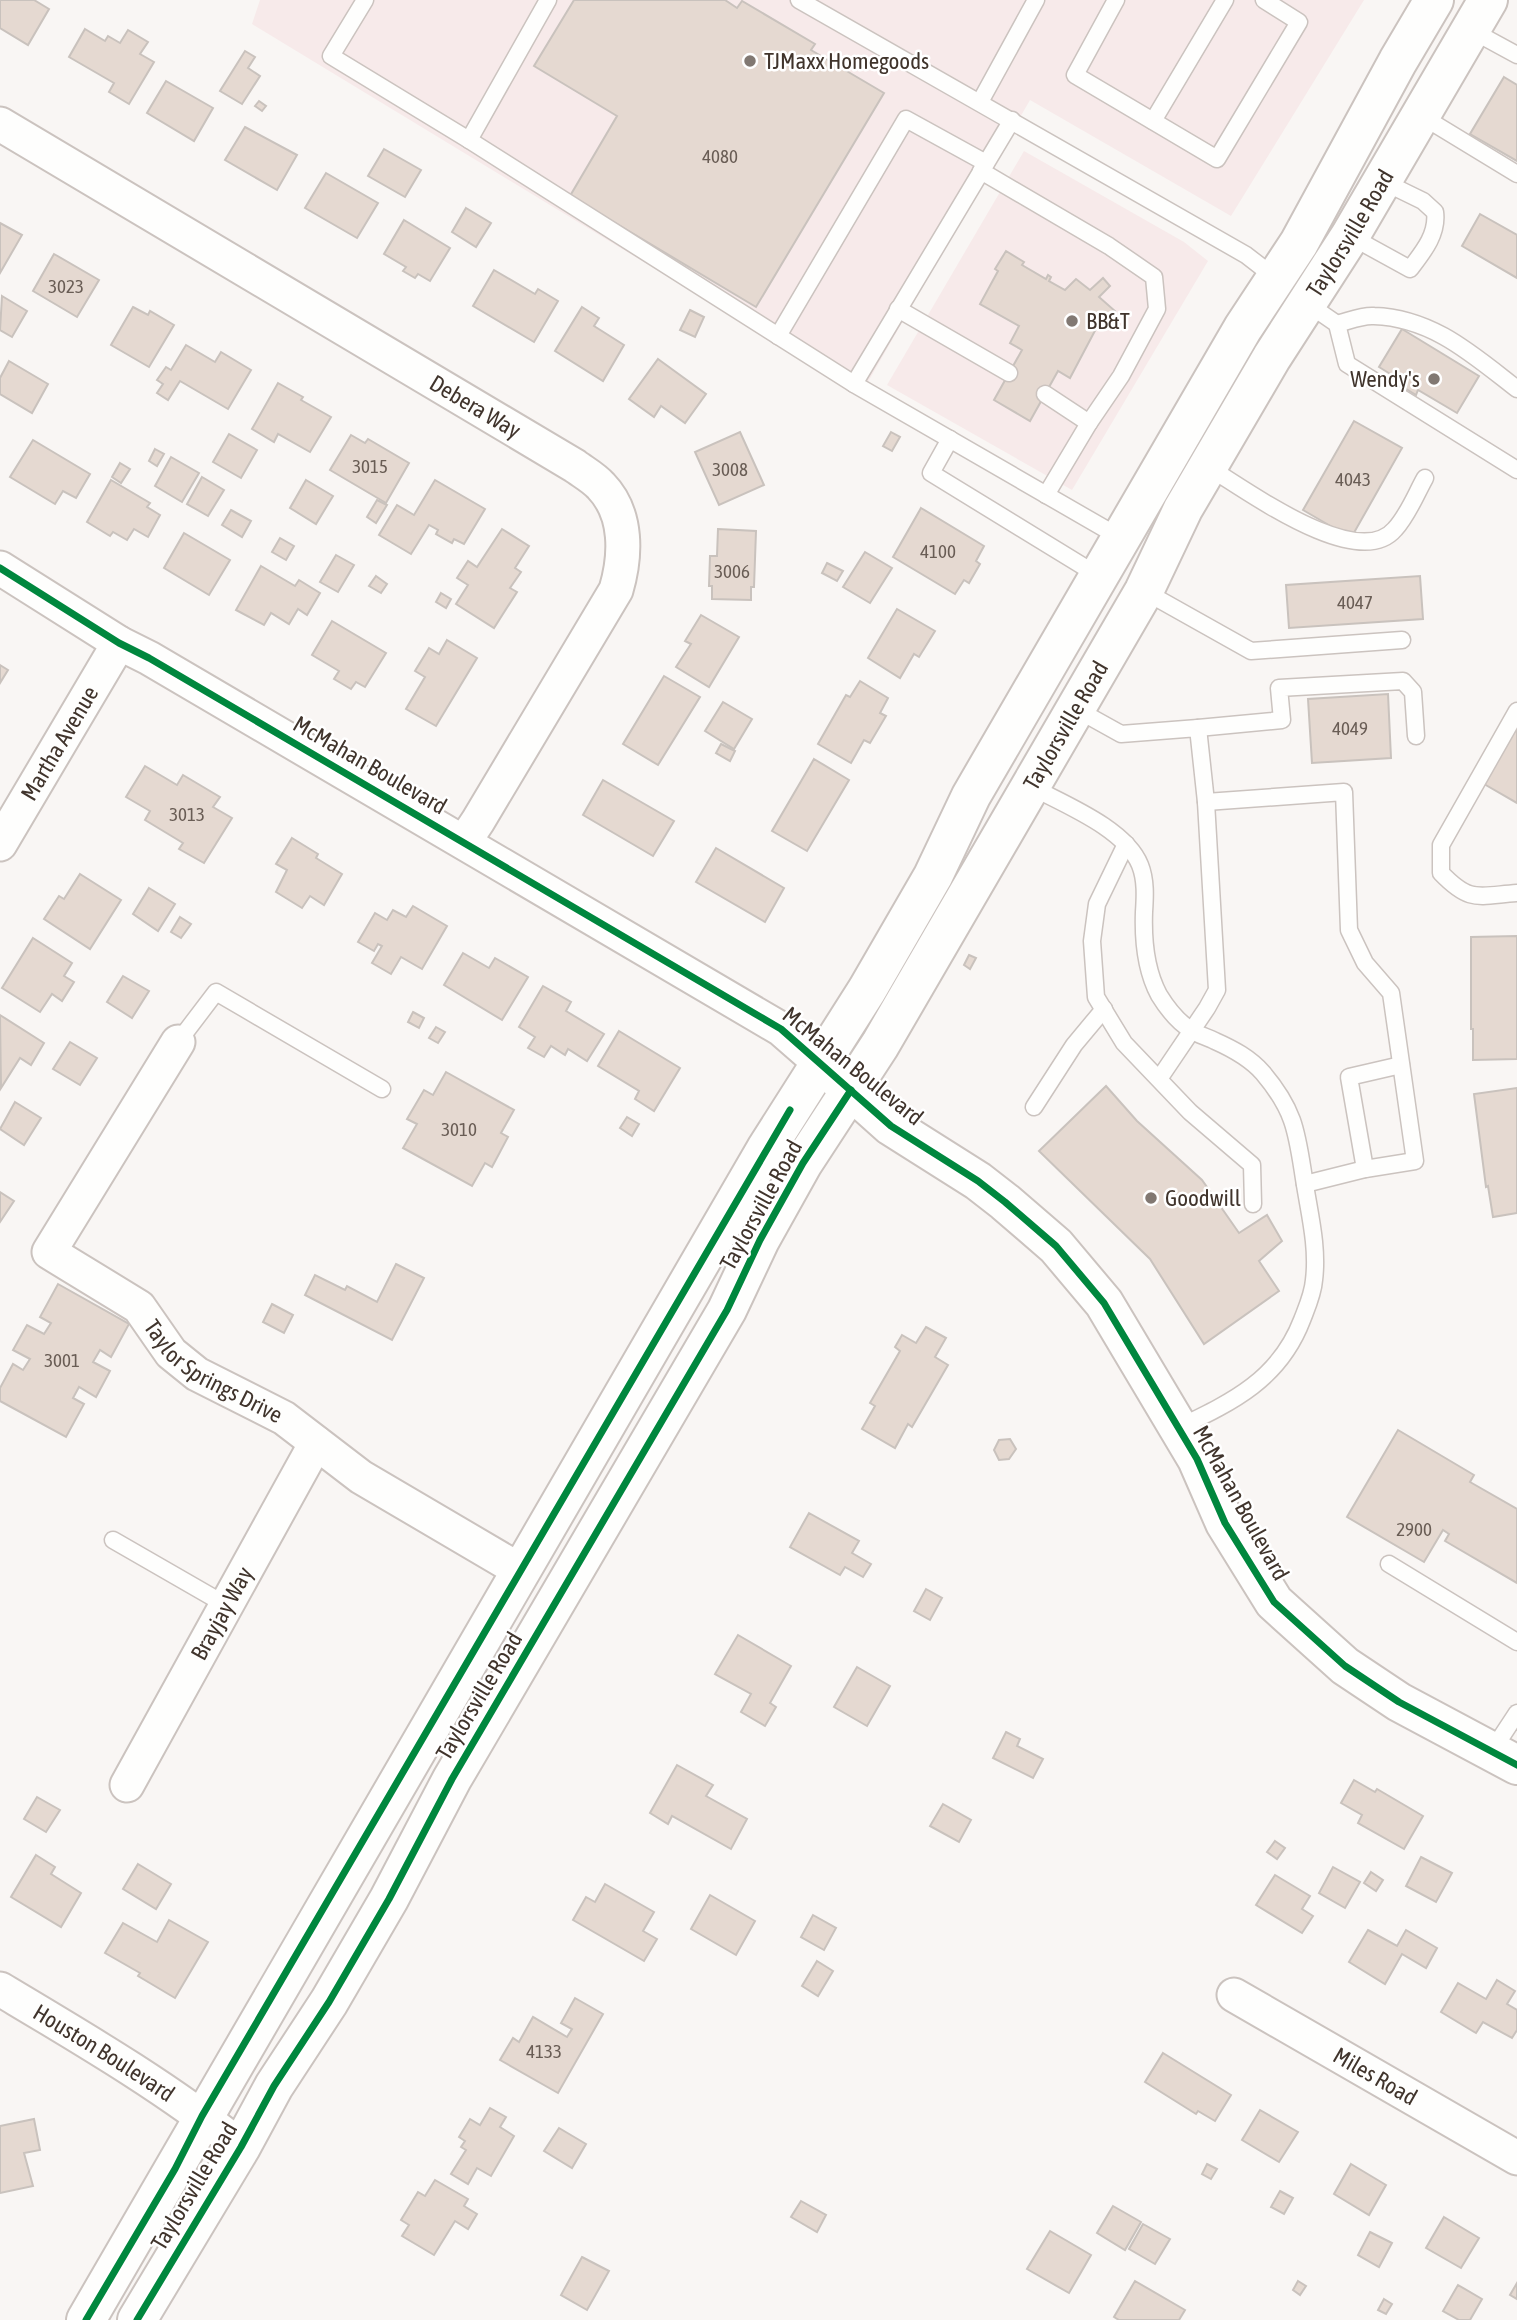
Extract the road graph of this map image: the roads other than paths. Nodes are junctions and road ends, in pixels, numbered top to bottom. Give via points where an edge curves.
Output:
1 (365, 0) edge
2 (548, 0) edge
3 (799, 0) edge
4 (1036, 0) edge
5 (1116, 0) edge
6 (1225, 0) edge
7 (1264, 0) edge
8 (1434, 0) edge
9 (1480, 15) edge
10 (1517, 55) edge
11 (980, 102) junction
12 (1420, 115) junction
13 (1012, 120) junction
14 (1153, 121) junction
15 (0, 124) edge
16 (469, 140) junction
17 (983, 167) junction
18 (1517, 174) edge
19 (1382, 181) junction
20 (1350, 236) junction
21 (1301, 297) junction
22 (898, 309) junction
23 (778, 336) junction
24 (1009, 373) dead end
25 (854, 384) junction
26 (1517, 389) edge
27 (1045, 394) dead end
28 (1089, 423) junction
29 (950, 439) junction
30 (1208, 467) junction
31 (1517, 470) edge
32 (1425, 478) dead end
33 (1046, 495) junction
34 (1121, 538) junction
35 (0, 568) edge
36 (1099, 576) junction
37 (1144, 591) junction
38 (1402, 640) dead end
39 (119, 643) junction
40 (1075, 709) junction
41 (1517, 711) edge
42 (1198, 728) junction
43 (1416, 736) dead end
44 (1030, 786) junction
45 (1206, 802) junction
46 (464, 842) junction
47 (0, 844) edge
48 (1126, 844) junction
49 (1517, 893) edge
50 (1104, 1009) junction
51 (1192, 1030) junction
52 (178, 1042) joint
53 (820, 1063) junction
54 (1401, 1065) junction
55 (1159, 1079) junction
56 (382, 1089) dead end
57 (851, 1090) junction
58 (1034, 1107) dead end
59 (1364, 1169) junction
60 (1305, 1184) junction
61 (1253, 1204) dead end
62 (1178, 1428) junction
63 (316, 1443) junction
64 (113, 1540) dead end
65 (1389, 1564) dead end
66 (521, 1571) junction
67 (226, 1605) junction
68 (1517, 1642) edge
69 (1517, 1713) edge
70 (1505, 1758) edge
71 (127, 1785) dead end
72 (0, 1989) edge
73 (1234, 1995) dead end
74 (202, 2116) junction
75 (241, 2147) junction
76 (1517, 2158) edge
77 (86, 2320) edge
78 (137, 2320) edge

1 - 16 lane via 331,56
2 - 16 lane
3 - 11 lane
4 - 11 lane
5 - 14 lane via 1075,75
6 - 14 lane
7 - 14 lane via 1299,22 1217,159
8 - 21 main road, Taylorsville Road via 1299,243
9 - 10 lane
9 - 12 main road, Taylorsville Road
11 - 13 lane
12 - 18 lane
12 - 19 main road, Taylorsville Road
13 - 17 lane
13 - 21 lane via 1246,255
15 - 46 street, Debera Way via 565,459 601,486 612,502 622,527 624,555 616,590
16 - 23 lane
17 - 22 lane
17 - 23 lane via 906,119
17 - 28 lane via 1154,277 1157,309
19 - 20 main road, Taylorsville Road
19 - 20 lane via 1435,212 1437,226 1422,253 1410,269
20 - 21 main road, Taylorsville Road
21 - 26 lane via 1436,330
21 - 30 main road, Taylorsville Road
21 - 31 lane via 1347,365
21 - 34 main road, Taylorsville Road via 1243,328
22 - 24 lane
22 - 25 lane
23 - 25 lane
25 - 29 lane
27 - 28 lane
28 - 33 lane
29 - 33 lane
29 - 36 lane via 931,473
30 - 32 lane via 1318,532 1360,542 1383,538 1395,530
30 - 37 main road, Taylorsville Road
33 - 34 lane
34 - 36 main road, Taylorsville Road
35 - 39 street, McMahan Boulevard
36 - 53 main road, Taylorsville Road via 971,796 933,876
37 - 38 lane via 1251,651
37 - 40 main road, Taylorsville Road
39 - 46 street, McMahan Boulevard
39 - 47 street, Martha Avenue
40 - 42 lane via 1121,734
40 - 44 main road, Taylorsville Road
41 - 49 lane via 1441,845 1441,873 1459,891 1474,896
42 - 43 lane via 1282,720 1279,688 1403,681 1413,692
42 - 45 lane
44 - 48 lane
44 - 57 main road, Taylorsville Road
45 - 51 lane via 1217,990
45 - 54 lane via 1344,792 1349,930 1365,963 1391,993
46 - 53 street, McMahan Boulevard via 781,1029
48 - 50 lane via 1097,904 1092,942 1096,997
48 - 51 lane via 1140,864 1147,961 1158,994
50 - 55 lane via 1124,1043
50 - 58 lane
51 - 55 lane
51 - 60 lane via 1242,1054 1286,1102
52 - 56 lane via 216,992
52 - 63 street, Taylor Springs Drive via 49,1252 139,1307 171,1353 197,1374 284,1418
53 - 57 main road, McMahan Boulevard
53 - 66 main road, Taylorsville Road
54 - 59 lane via 1349,1077
54 - 59 lane via 1415,1161
55 - 61 lane via 1252,1166
57 - 62 main road, McMahan Boulevard via 891,1126 978,1181 1056,1247 1104,1303
57 - 75 main road, Taylorsville Road via 803,1163 727,1310
59 - 60 lane
60 - 62 lane via 1315,1247 1314,1280 1290,1346 1251,1389
62 - 70 main road, McMahan Boulevard via 1225,1523 1274,1602 1345,1666 1399,1702
63 - 66 street, Taylor Springs Drive via 361,1476
63 - 67 street, Brayjay Way
64 - 67 lane
65 - 68 lane
66 - 74 main road, Taylorsville Road
67 - 71 street, Brayjay Way
69 - 70 lane
72 - 74 street, Houston Boulevard
73 - 76 street, Miles Road
74 - 75 street, Houston Boulevard
74 - 77 main road, Taylorsville Road
75 - 78 main road, Taylorsville Road

